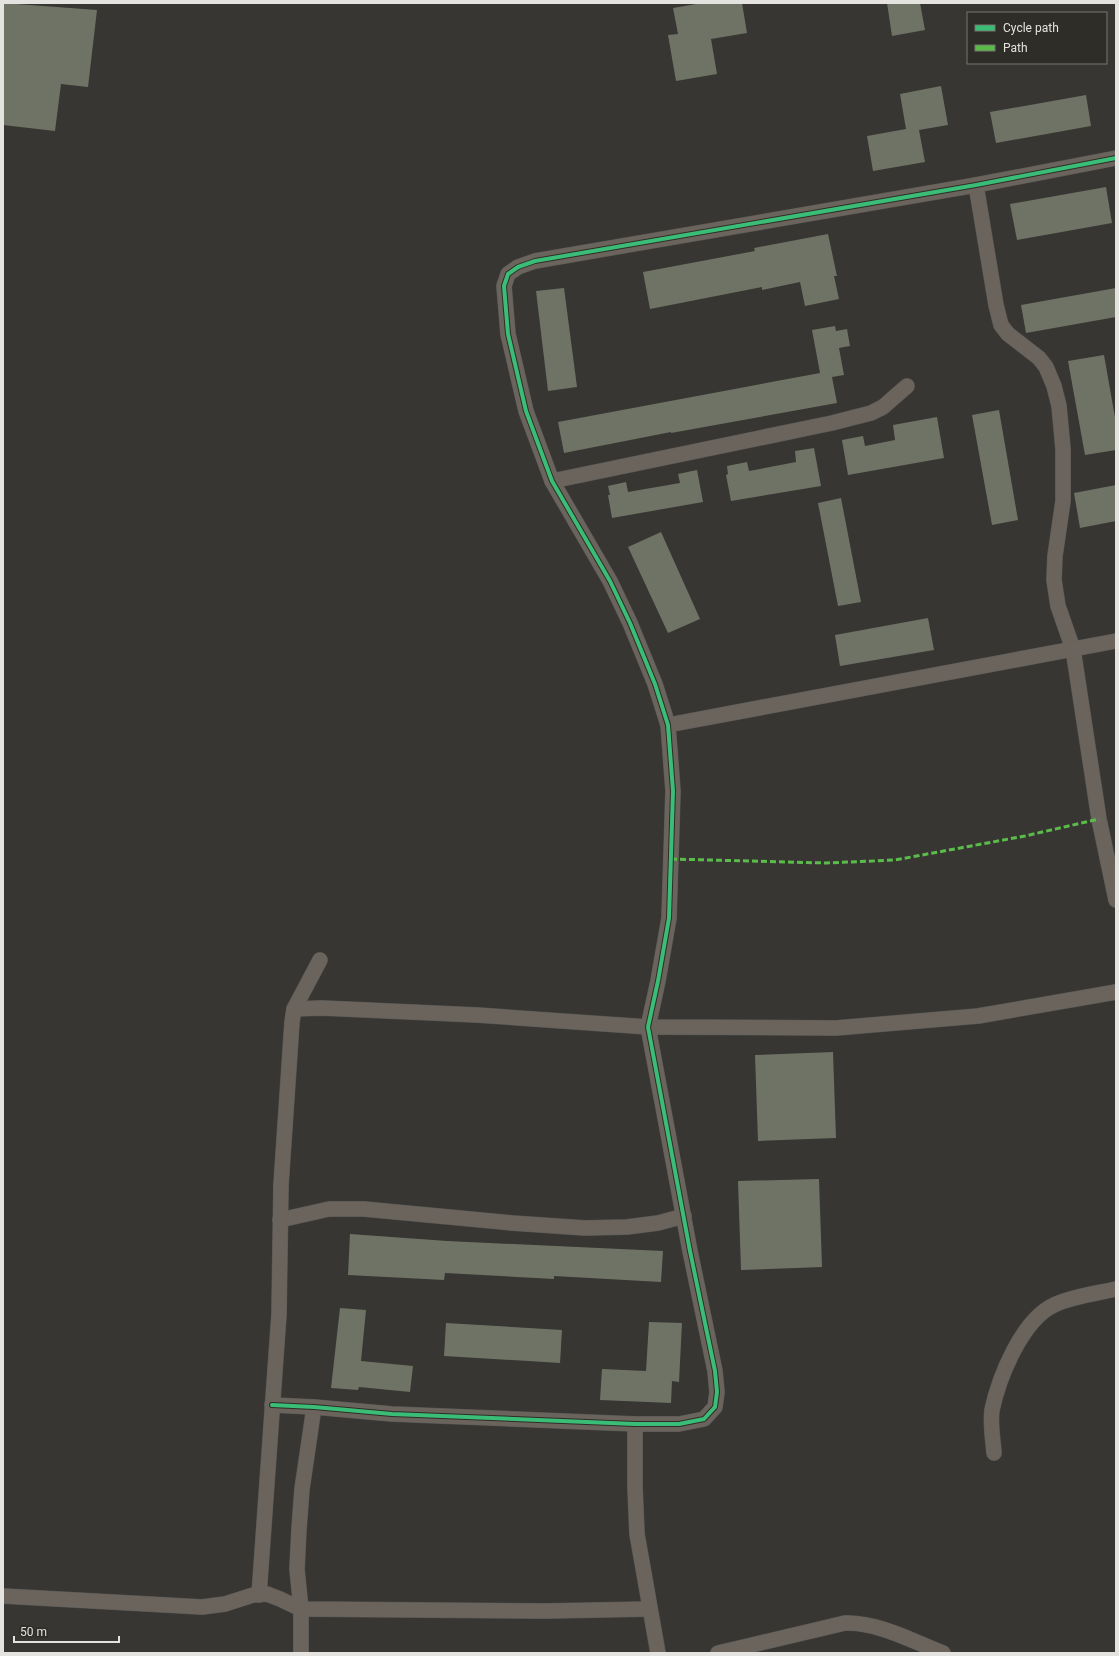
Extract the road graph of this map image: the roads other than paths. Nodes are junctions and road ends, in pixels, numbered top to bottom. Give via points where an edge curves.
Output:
1 (1116, 158) edge
2 (976, 185) junction
3 (907, 386) dead end
4 (552, 481) junction
5 (1116, 641) edge
6 (1073, 649) junction
7 (668, 725) junction
8 (1116, 900) edge
9 (320, 960) dead end
10 (1116, 992) edge
11 (294, 1008) junction
12 (648, 1027) junction
13 (684, 1216) junction
14 (280, 1220) junction
15 (1116, 1290) edge
16 (272, 1405) junction
17 (314, 1407) junction
18 (635, 1424) junction
19 (994, 1453) dead end
20 (259, 1595) junction
21 (3, 1596) edge
22 (300, 1609) junction
23 (650, 1609) junction
24 (301, 1653) edge
25 (658, 1653) edge
26 (718, 1653) edge
27 (943, 1653) edge

1 - 2 street
2 - 4 street via 535,261 518,267 508,274 504,286 508,334 526,410
2 - 6 street via 1001,325 1046,367 1059,406 1063,449 1063,501 1054,580 1058,606
3 - 4 street via 883,407 871,413
4 - 7 street via 610,581 627,616 655,684
5 - 6 street
6 - 7 street
6 - 8 street via 1099,819
7 - 12 street via 673,791 670,918
9 - 11 street
10 - 12 street via 978,1016 836,1028
11 - 12 street via 478,1015
11 - 14 street
12 - 13 street
13 - 14 street via 627,1227 585,1228 364,1209 329,1209
13 - 18 street via 715,1371 715,1406 704,1420 679,1424
14 - 16 street via 279,1314
15 - 19 street via 1054,1305 1038,1315 1021,1337 1003,1377 992,1412
16 - 17 street
16 - 20 street
17 - 18 street via 392,1414
17 - 22 street via 299,1529 297,1569
18 - 23 street via 637,1534
20 - 21 street via 202,1607
20 - 22 street via 267,1594 280,1598
22 - 23 street via 546,1612
22 - 24 street
23 - 25 street
26 - 27 street via 845,1623 858,1623 880,1629

